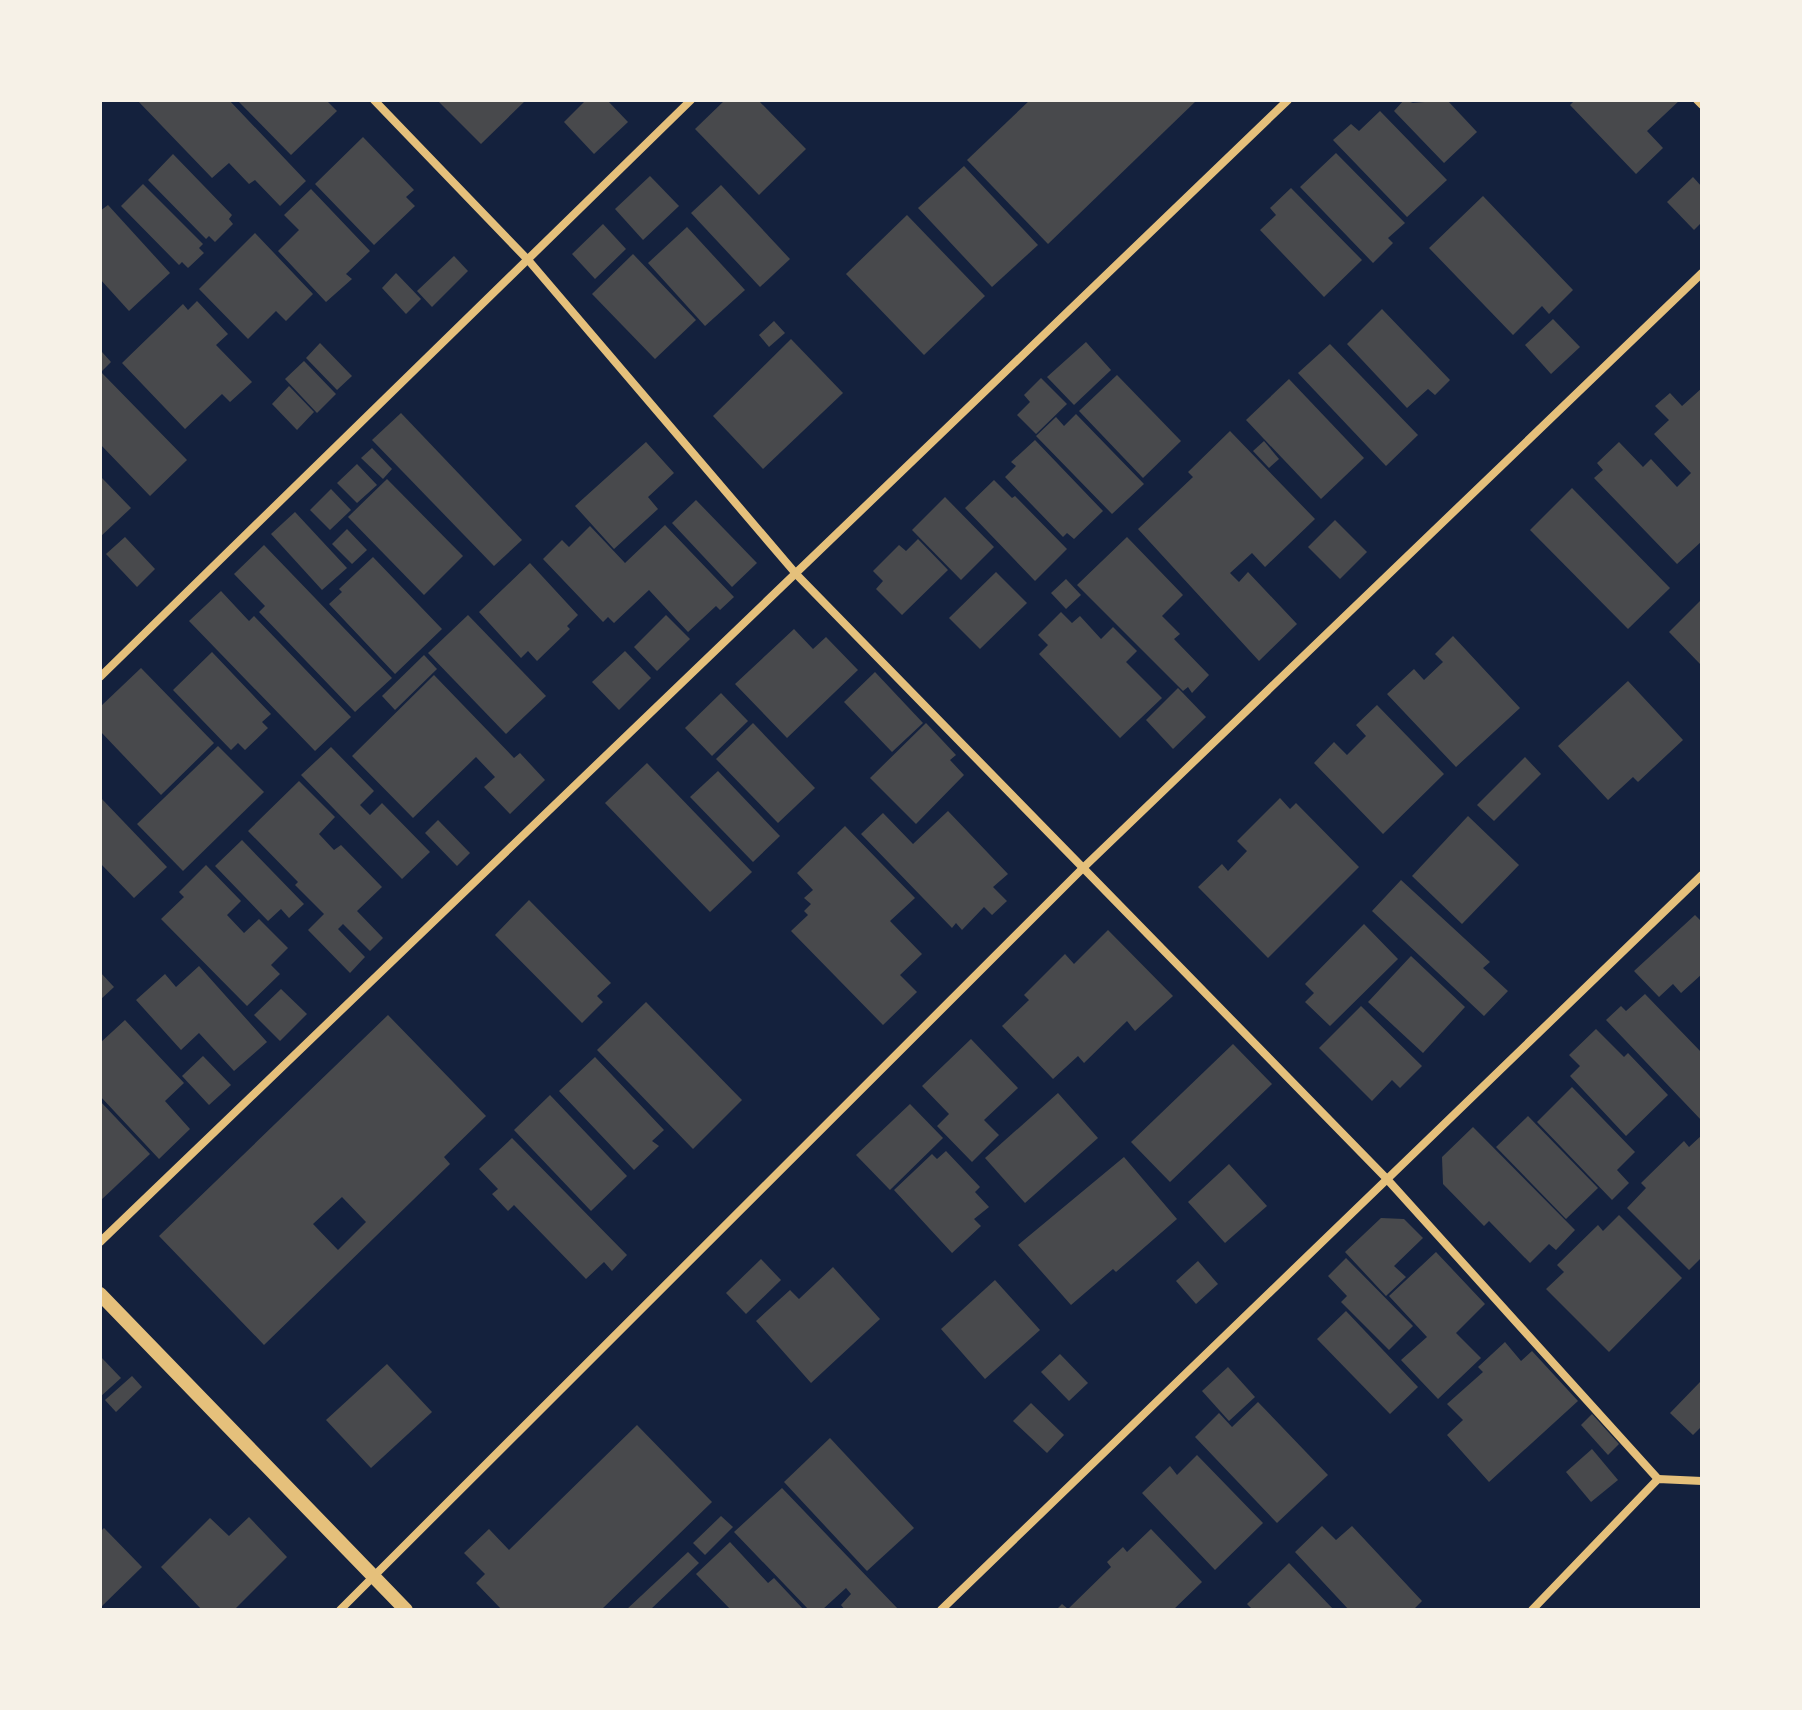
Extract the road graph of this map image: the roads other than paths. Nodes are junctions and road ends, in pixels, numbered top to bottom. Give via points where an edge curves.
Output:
1 (374, 100) edge
2 (691, 100) edge
3 (1288, 100) edge
4 (1697, 100) edge
5 (1702, 105) edge
6 (529, 261) junction
7 (1702, 273) edge
8 (797, 575) junction
9 (100, 677) edge
10 (1082, 869) junction
11 (1702, 875) edge
12 (1386, 1178) junction
13 (100, 1242) edge
14 (100, 1294) edge
15 (1658, 1479) junction
16 (1702, 1481) edge
17 (374, 1577) junction
18 (340, 1610) edge
19 (406, 1610) edge
20 (941, 1610) edge
21 (1532, 1610) edge

1 - 6 street
2 - 6 street
3 - 8 street
4 - 5 street
6 - 8 street
6 - 9 street
7 - 10 street
8 - 10 street
8 - 13 street
10 - 12 street
10 - 17 street
11 - 12 street
12 - 15 street
12 - 20 street
14 - 17 street
15 - 16 street
15 - 21 street
17 - 18 street
17 - 19 street

